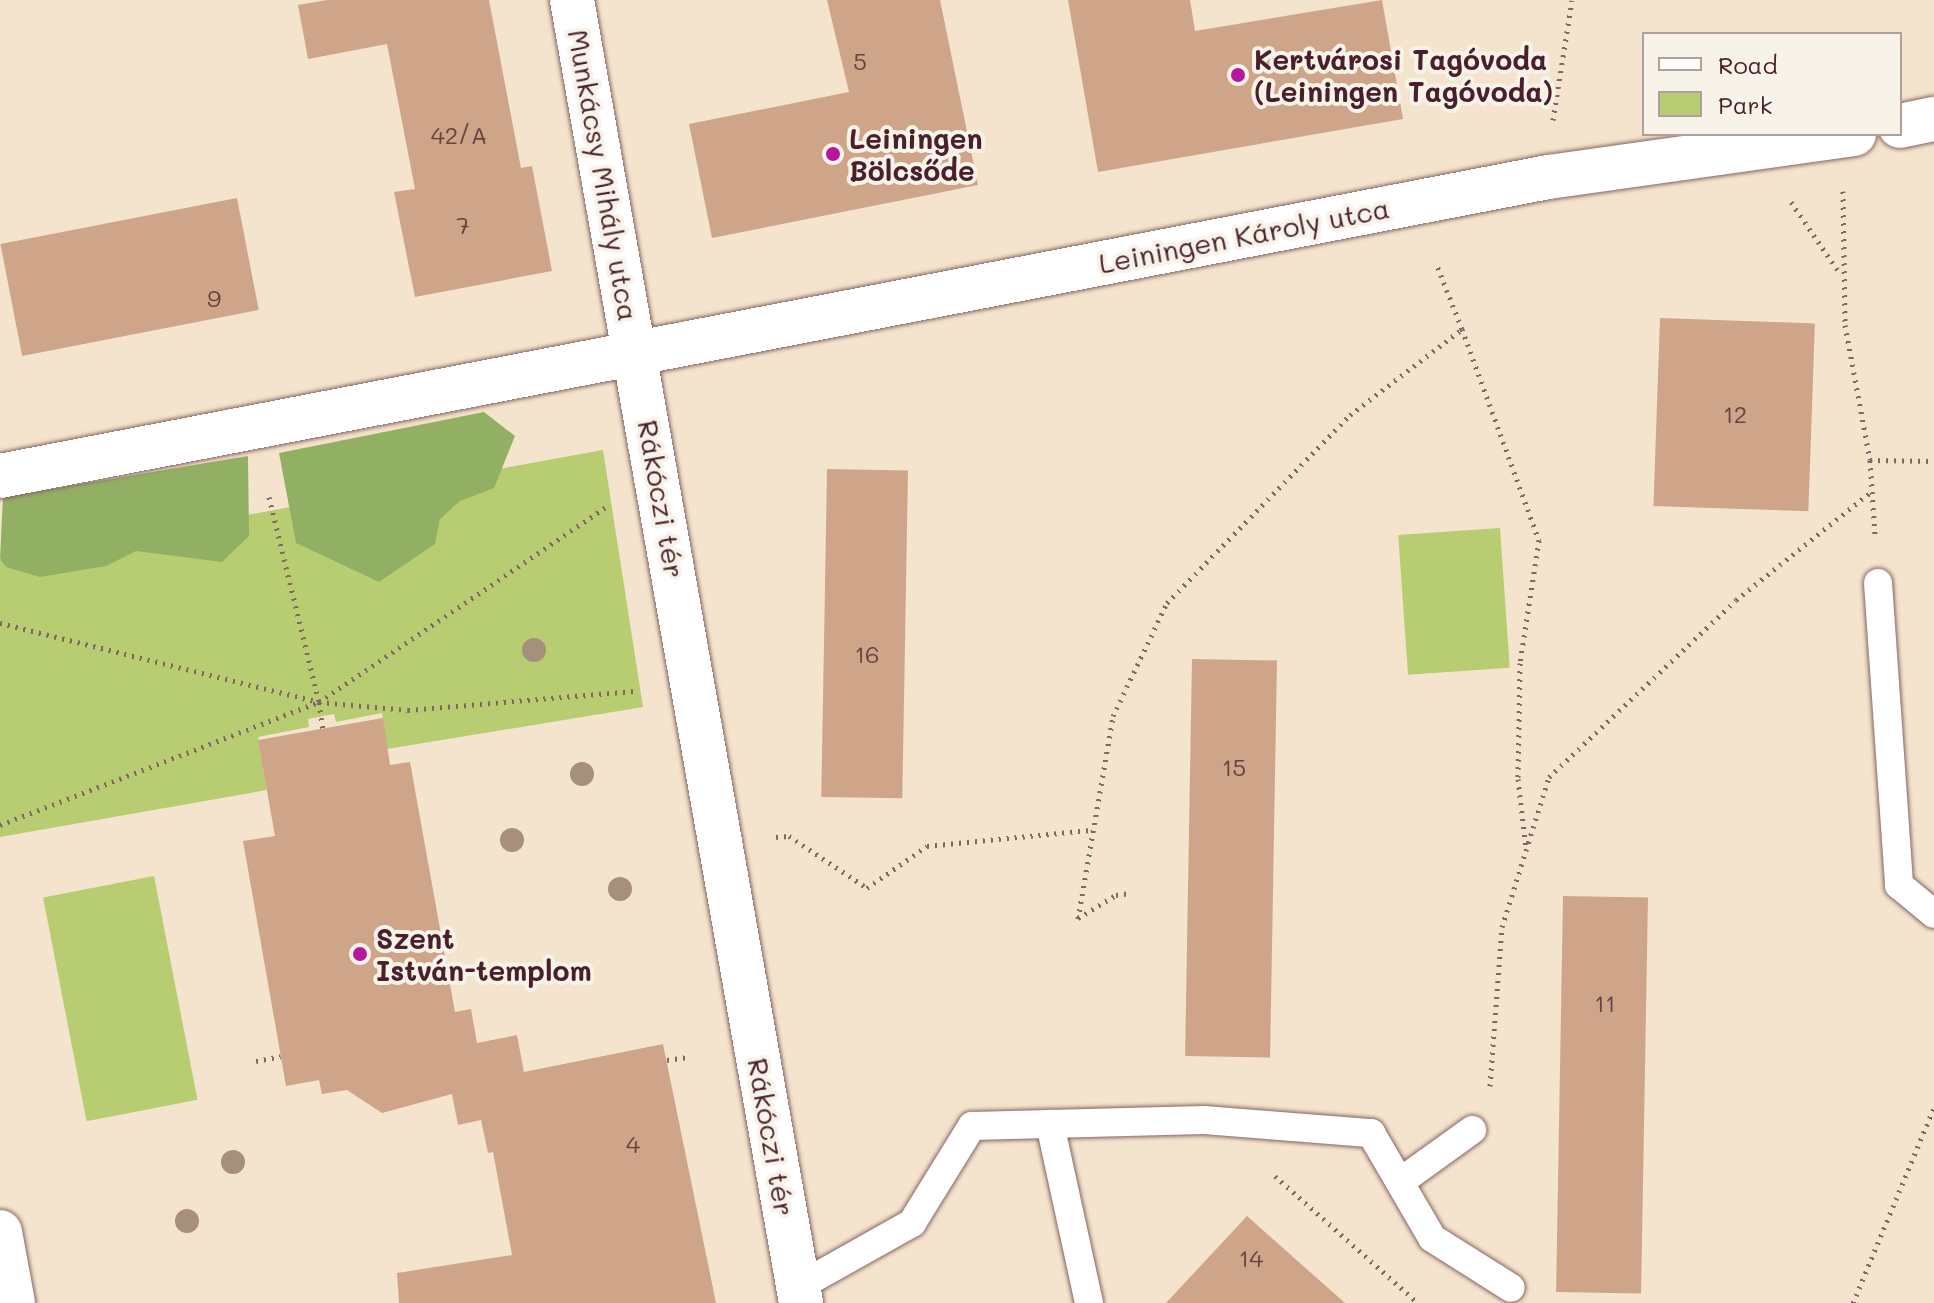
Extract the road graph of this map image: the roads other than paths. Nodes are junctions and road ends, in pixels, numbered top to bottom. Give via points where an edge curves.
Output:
1 (572, 0) edge
2 (1934, 119) edge
3 (1902, 126) edge
4 (1840, 136) edge
5 (637, 350) junction
6 (0, 476) edge
7 (1878, 583) road end
8 (1934, 914) edge
9 (1050, 1124) junction
10 (1472, 1130) road end
11 (1400, 1182) junction
12 (0, 1232) edge
13 (1511, 1288) dead end
14 (799, 1295) edge
15 (13, 1303) edge
16 (1089, 1303) edge

1 - 5 street, Munkácsy Mihály utca
2 - 3 street
4 - 5 street, Leiningen Károly utca via 1549,177
5 - 6 street
5 - 14 street, Rákóczi tér
7 - 8 lane via 1899,885
9 - 11 lane via 1204,1120 1371,1133
9 - 14 lane via 972,1126 912,1223
9 - 16 lane
10 - 11 lane
11 - 13 lane via 1432,1238
12 - 15 street

